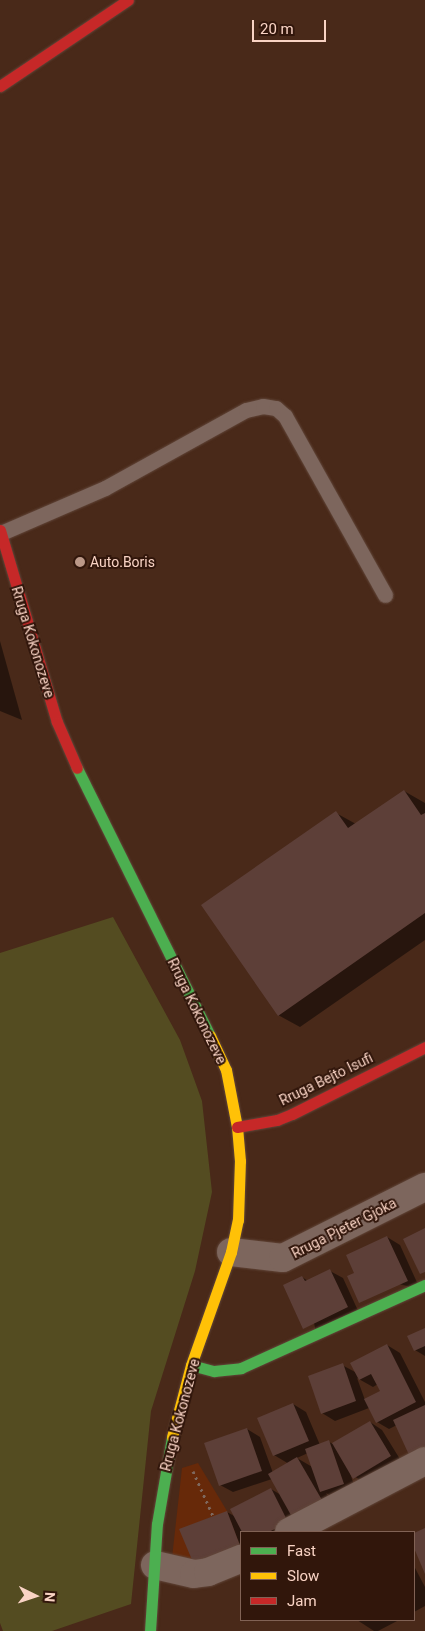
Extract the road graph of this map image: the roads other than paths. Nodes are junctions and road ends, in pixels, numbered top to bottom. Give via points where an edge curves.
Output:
1 (128, 0) edge
2 (0, 86) edge
3 (0, 532) edge
4 (385, 595) dead end
5 (425, 1047) edge
6 (237, 1127) junction
7 (425, 1187) edge
8 (231, 1252) junction
9 (425, 1285) edge
10 (191, 1365) junction
11 (425, 1462) edge
12 (291, 1531) edge
13 (240, 1559) edge
14 (154, 1565) junction
15 (150, 1631) edge

1 - 2 street
3 - 4 lane, Rruga Kokonozeve via 106,488 246,410 263,406 276,408 285,416
3 - 6 street, Rruga Kokonozeve via 57,722 72,759 215,1045 226,1070
5 - 6 street, Rruga Bejto Isufi via 292,1114
6 - 8 street, Rruga Kokonozeve via 240,1188
7 - 8 street, Rruga Pjeter Gjoka via 283,1258
8 - 10 street, Rruga Kokonozeve
9 - 10 street via 241,1368 214,1371
10 - 14 street, Rruga Kokonozeve via 164,1476
11 - 12 street
13 - 14 street via 194,1574
14 - 15 street, Rruga Kokonozeve

